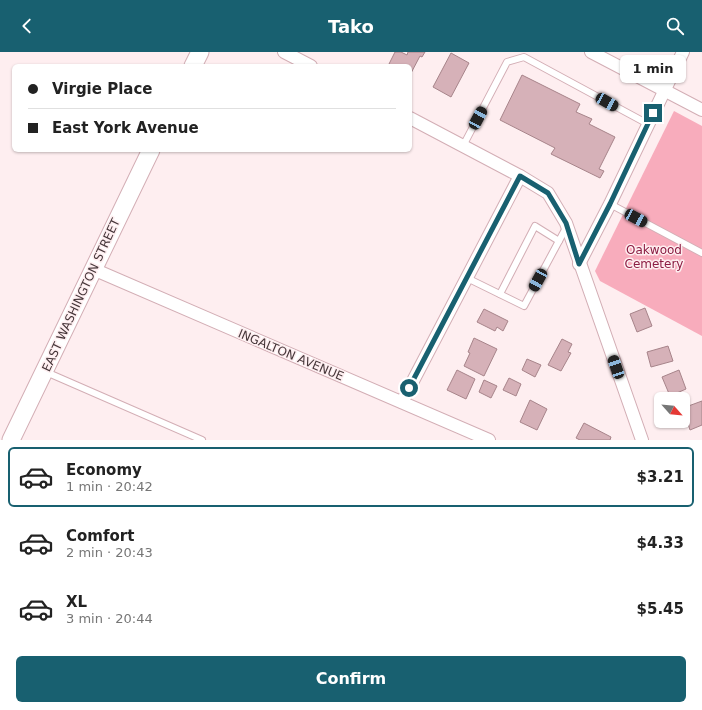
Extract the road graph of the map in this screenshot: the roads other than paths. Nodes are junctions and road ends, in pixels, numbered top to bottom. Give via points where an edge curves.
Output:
1 (200, 52) edge
2 (284, 52) edge
3 (590, 52) edge
4 (683, 52) edge
5 (194, 64) edge
6 (307, 64) edge
7 (664, 91) junction
8 (702, 110) edge
9 (412, 119) edge
10 (648, 124) junction
11 (463, 146) junction
12 (150, 152) edge
13 (520, 176) junction
14 (610, 204) junction
15 (567, 226) junction
16 (559, 241) junction
17 (702, 253) edge
18 (579, 264) junction
19 (93, 269) junction
20 (467, 278) junction
21 (500, 294) junction
22 (45, 372) junction
23 (402, 402) junction
24 (10, 440) edge
25 (202, 440) edge
26 (489, 440) edge
27 (642, 440) edge

1 - 5 main road
2 - 6 street
3 - 7 street
4 - 7 street
7 - 8 street
7 - 10 street
9 - 11 street
10 - 11 lane via 524,57 507,62
10 - 14 street
11 - 13 street
12 - 19 main road, EAST WASHINGTON STREET
13 - 15 street via 548,193
13 - 20 street
14 - 17 lane
14 - 18 street
15 - 16 lane
15 - 18 street
16 - 21 lane via 524,306
16 - 21 lane via 535,226
18 - 27 street
19 - 22 main road, EAST WASHINGTON STREET
19 - 23 street, INGALTON AVENUE
20 - 21 lane
20 - 23 street
22 - 24 main road, EAST WASHINGTON STREET
22 - 25 lane
23 - 26 street, INGALTON AVENUE

